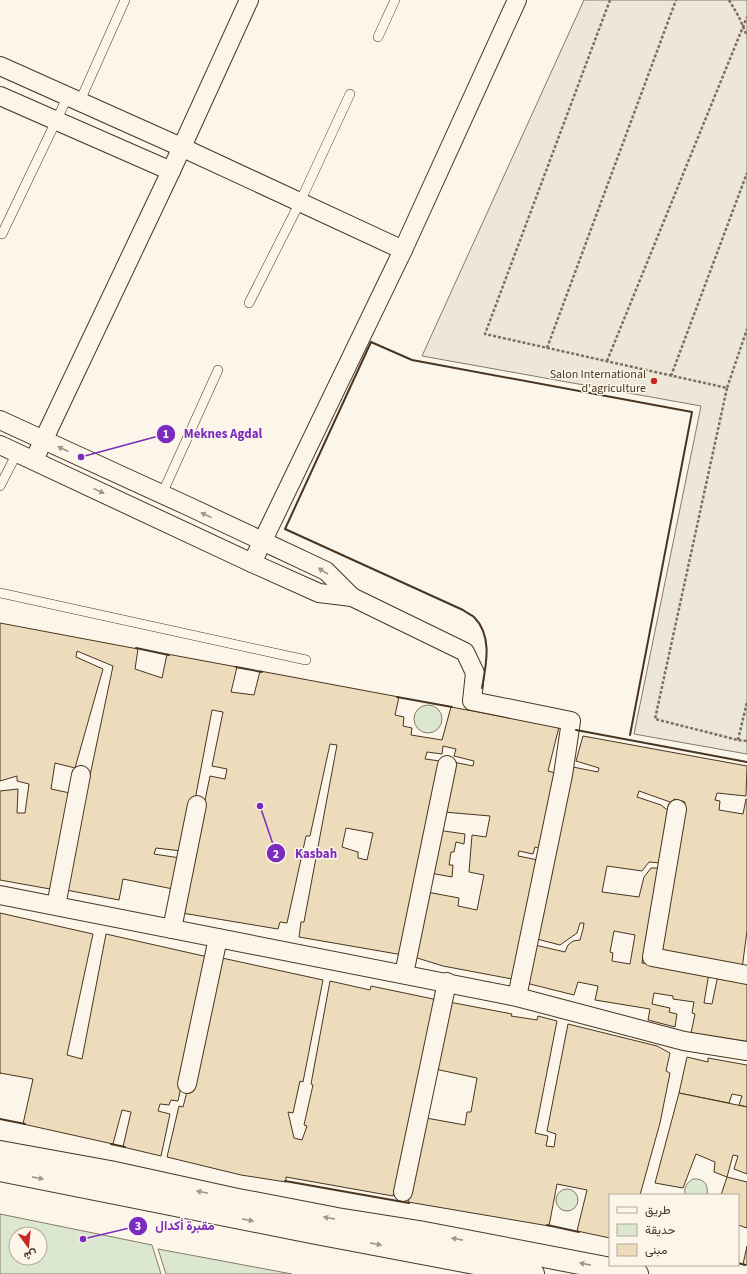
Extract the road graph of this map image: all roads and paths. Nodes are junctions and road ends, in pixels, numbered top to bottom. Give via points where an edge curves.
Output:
1 (126, 0) edge
2 (249, 0) edge
3 (395, 0) edge
4 (517, 0) edge
5 (610, 0) edge
6 (676, 0) edge
7 (729, 0) edge
8 (747, 17) edge
9 (743, 26) junction
10 (747, 36) edge
11 (378, 37) dead end
12 (0, 66) edge
13 (350, 94) dead end
14 (0, 96) edge
15 (74, 98) junction
16 (55, 122) junction
17 (181, 147) junction
18 (170, 171) junction
19 (747, 173) edge
20 (300, 202) junction
21 (2, 234) dead end
22 (403, 250) junction
23 (249, 303) dead end
24 (747, 329) edge
25 (547, 348) junction
26 (607, 362) junction
27 (218, 370) dead end
28 (671, 376) junction
29 (727, 388) junction
30 (0, 420) edge
31 (43, 440) junction
32 (0, 445) edge
33 (17, 453) junction
34 (34, 460) junction
35 (0, 486) edge
36 (162, 494) junction
37 (263, 541) junction
38 (252, 563) junction
39 (0, 593) edge
40 (352, 597) junction
41 (306, 660) dead end
42 (747, 702) edge
43 (738, 740) junction
44 (747, 741) edge
45 (447, 764) dead end
46 (81, 775) dead end
47 (197, 805) dead end
48 (677, 809) dead end
49 (0, 895) edge
50 (56, 906) junction
51 (172, 929) junction
52 (218, 938) junction
53 (404, 974) junction
54 (747, 975) edge
55 (447, 982) junction
56 (517, 997) junction
57 (747, 1051) edge
58 (187, 1084) dead end
59 (0, 1152) edge
60 (0, 1170) edge
61 (403, 1192) dead end
62 (533, 1274) edge
63 (637, 1274) edge

1 - 15 lane
2 - 17 street
3 - 11 lane
4 - 22 street
5 - 25 path via 485,334
6 - 25 path
7 - 9 path
8 - 9 path
9 - 10 path
9 - 26 path
12 - 15 street
13 - 20 lane
14 - 16 street
15 - 16 lane
15 - 17 street
16 - 18 street
16 - 21 lane
17 - 18 street
17 - 20 street
18 - 31 street
19 - 28 path
20 - 22 street
20 - 23 lane
22 - 37 street
24 - 29 path
25 - 26 path
26 - 28 path
27 - 36 lane
28 - 29 path
29 - 43 path via 655,719
30 - 31 street
31 - 34 street
36 -> 31 street
32 - 33 street
33 - 34 street
33 - 35 lane
34 -> 38 street
37 -> 36 street
37 - 38 street
40 -> 37 street via 326,571
38 - 40 street via 319,593
39 - 41 lane
40 - 56 street via 465,652 475,673 472,701 571,721 563,776
42 - 43 path
43 - 44 path
45 - 53 street
46 - 50 street
47 - 51 street
48 - 54 street via 652,957
49 - 50 street
50 - 51 street
51 - 52 street
52 - 53 street
52 - 58 street
53 - 55 street
55 - 56 street
55 - 61 street
56 - 57 street via 684,1041
63 -> 59 main road via 419,1232 322,1217 110,1172
60 -> 62 main road

